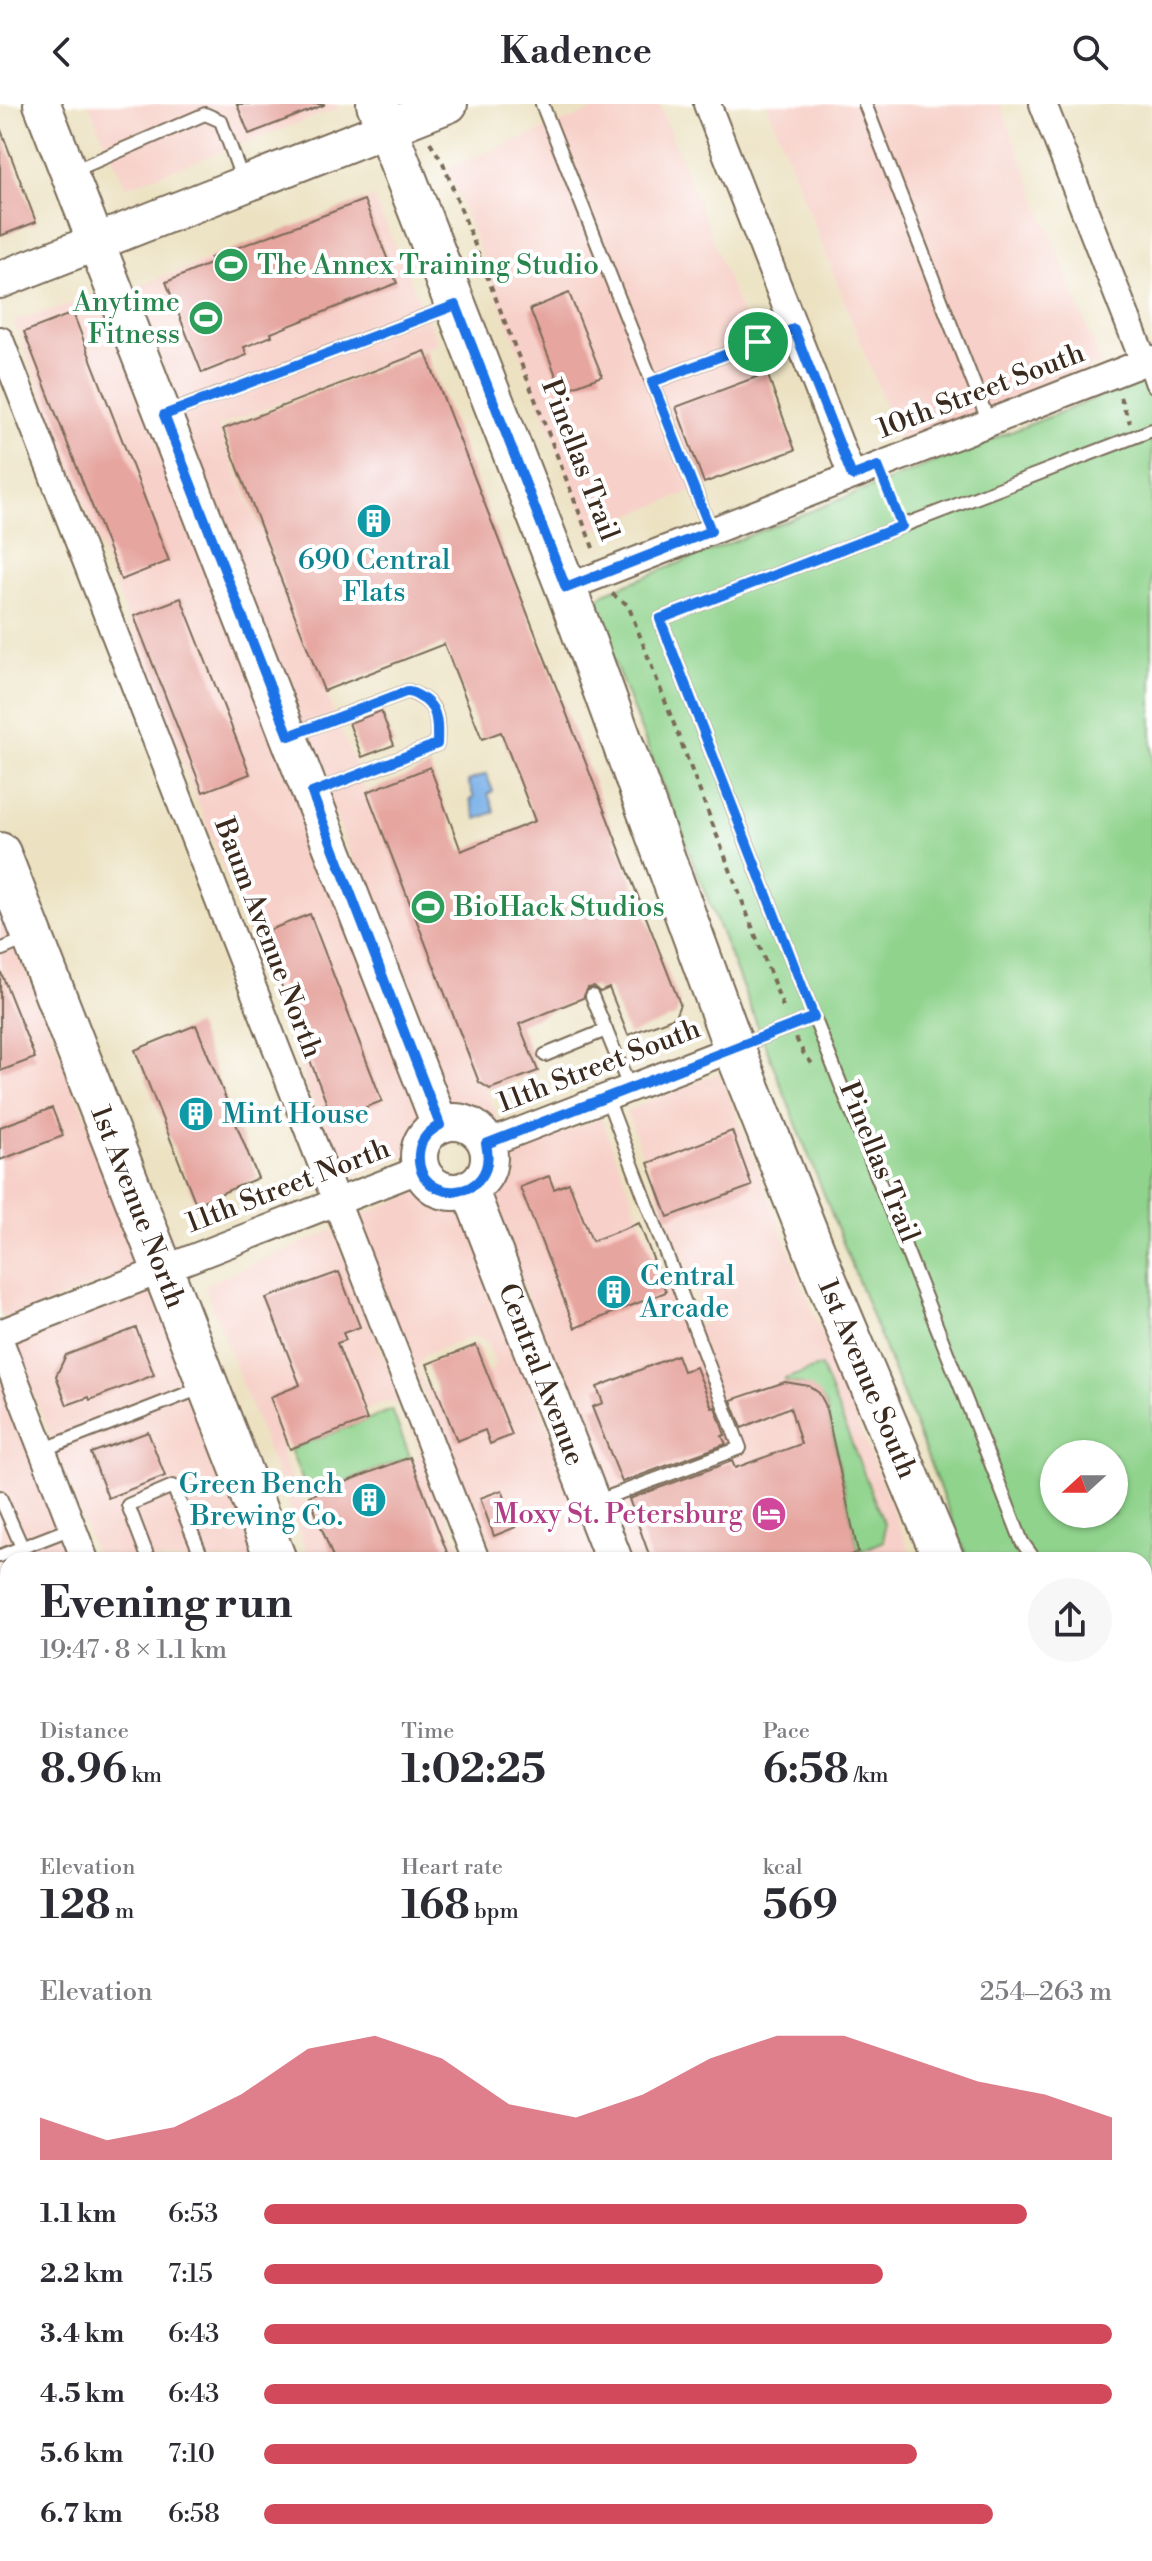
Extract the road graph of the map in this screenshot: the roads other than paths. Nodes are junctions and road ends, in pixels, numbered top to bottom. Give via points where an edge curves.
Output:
1 (42, 104) edge
2 (449, 104) edge
3 (542, 104) edge
4 (707, 104) edge
5 (865, 104) edge
6 (1043, 104) edge
7 (382, 116) edge
8 (69, 173) junction
9 (244, 184) junction
10 (96, 242) junction
11 (0, 280) edge
12 (456, 305) junction
13 (794, 329) junction
14 (0, 340) edge
15 (1149, 369) edge
16 (652, 382) junction
17 (164, 415) junction
18 (989, 423) junction
19 (1152, 430) edge
20 (852, 476) junction
21 (711, 531) junction
22 (566, 588) junction
23 (289, 736) junction
24 (312, 793) junction
25 (0, 853) edge
26 (16, 943) edge
27 (592, 996) dead end
28 (814, 1017) junction
29 (606, 1030) junction
30 (734, 1048) junction
31 (545, 1055) dead end
32 (618, 1093) junction
33 (440, 1125) junction
34 (486, 1144) junction
35 (421, 1169) junction
36 (469, 1188) junction
37 (336, 1202) junction
38 (163, 1270) junction
39 (1, 1347) edge
40 (208, 1385) junction
41 (42, 1450) junction
42 (0, 1497) edge
43 (592, 1503) junction
44 (72, 1528) junction
45 (22, 1547) junction
46 (10, 1552) edge
47 (82, 1552) edge
48 (146, 1552) edge
49 (200, 1552) edge
50 (273, 1552) edge
51 (473, 1552) edge
52 (611, 1552) edge
53 (941, 1552) edge
54 (1029, 1552) edge

1 - 8 street
2 - 7 street
3 - 16 lane
4 - 13 street
5 - 18 lane
6 - 15 street
7 - 9 street
7 - 12 main road, 1st Avenue South
8 - 9 lane via 205,114 221,121
8 - 10 street
9 - 10 street
10 - 11 street
10 - 17 street
12 - 17 lane
12 - 22 main road, 1st Avenue South
13 - 16 lane
13 - 20 street
14 - 37 street, Baum Avenue North
15 - 18 street, 10th Street South
16 - 21 lane
17 - 23 street
18 - 20 street, 10th Street South
19 - 28 lane via 660,619
20 - 21 street, 10th Street South
21 - 22 street, 10th Street South
22 - 30 main road, 1st Avenue South
23 - 24 street
23 - 24 lane via 408,691 426,698 438,718 437,744
24 - 33 street
25 - 26 main road, 1st Avenue North
26 - 38 main road, 1st Avenue North
27 - 29 lane
28 - 30 lane
28 - 54 lane
29 - 31 lane
29 - 32 lane
30 - 32 street, 11th Street South
30 - 53 main road, 1st Avenue South
32 - 34 street, 11th Street South
32 - 43 lane via 740,1448
33 - 34 street via 471,1126
33 - 35 street via 423,1139
34 - 36 street via 484,1174
35 - 36 street via 435,1187 458,1192
35 - 37 street, 11th Street North
36 - 43 street, Central Avenue
37 - 38 street, 11th Street North
37 - 51 street, Baum Avenue North
38 - 39 street, 11th Street North
38 - 40 main road, 1st Avenue North
39 - 41 street
40 - 41 lane
40 - 50 main road, 1st Avenue North
41 - 44 street
42 - 45 lane
43 - 52 street, Central Avenue
44 - 45 lane
44 - 47 street
45 - 46 lane
48 - 49 lane via 128,1505 173,1486

